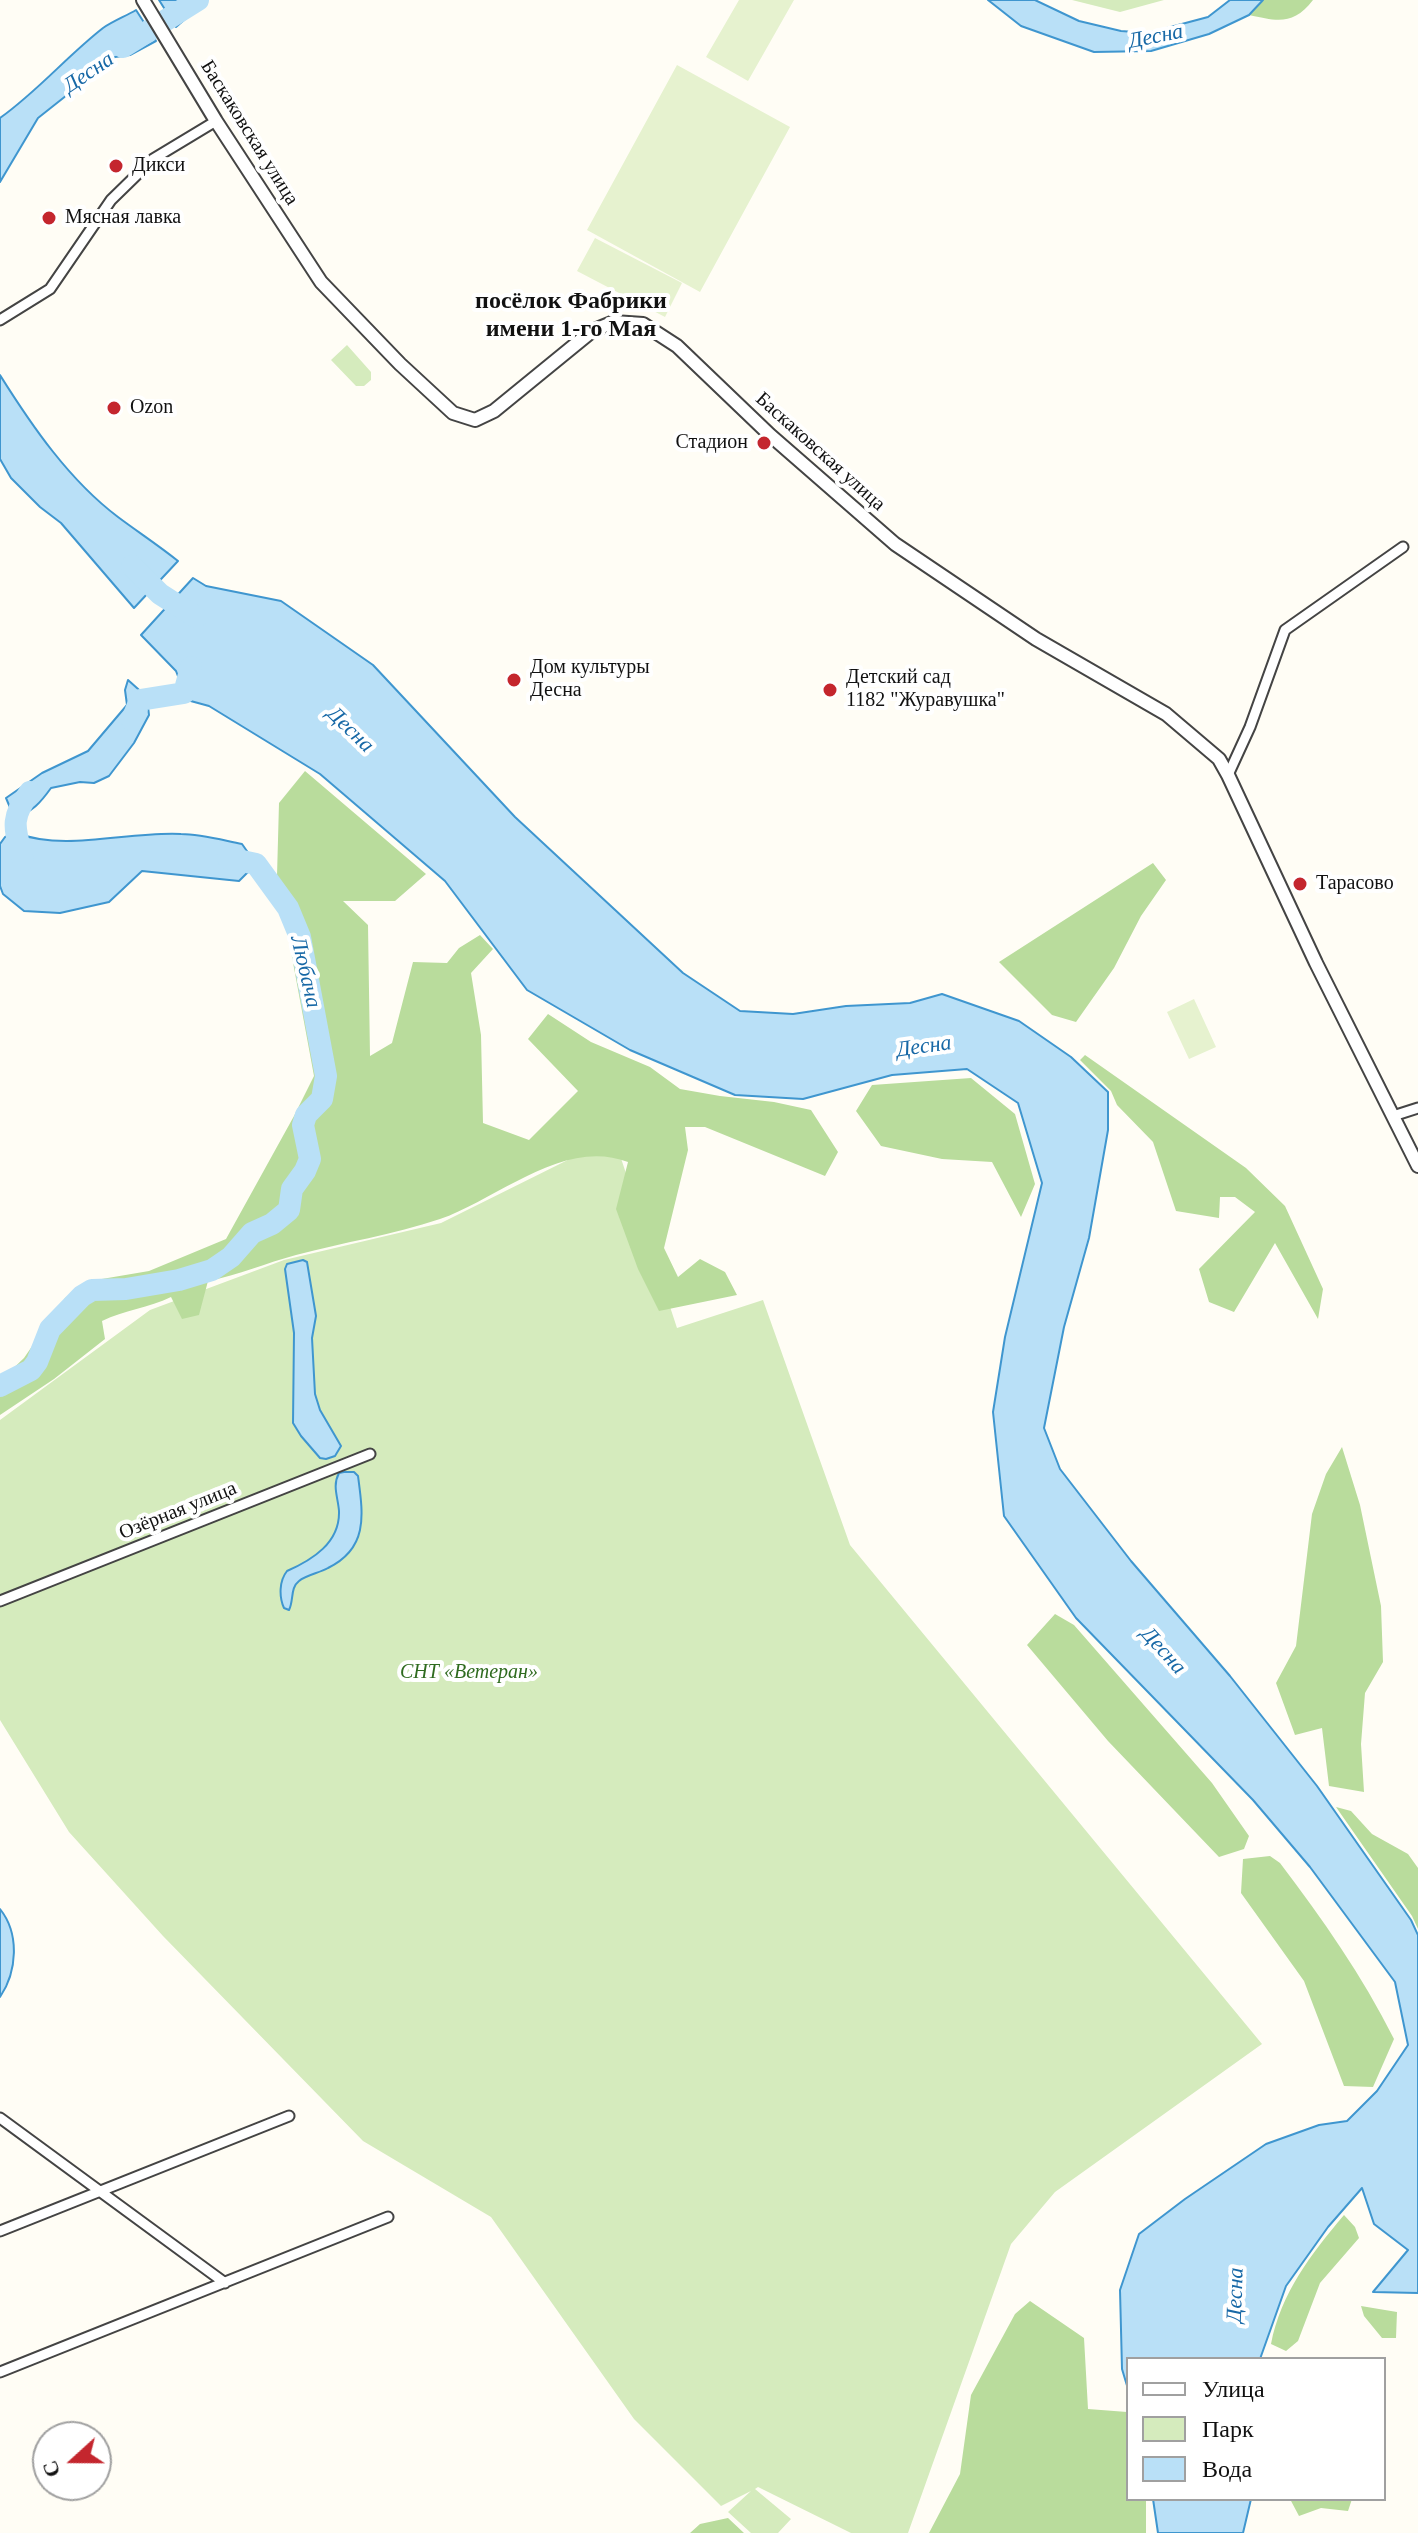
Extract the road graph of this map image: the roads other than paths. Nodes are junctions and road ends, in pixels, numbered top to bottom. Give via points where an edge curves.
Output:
1 (143, 0) edge
2 (216, 121) junction
3 (0, 320) edge
4 (1403, 547) dead end
5 (1228, 775) junction
6 (1418, 1108) edge
7 (1393, 1116) junction
8 (1418, 1166) edge
9 (370, 1454) dead end
10 (0, 1601) edge
11 (289, 2116) dead end
12 (0, 2118) edge
13 (99, 2191) junction
14 (388, 2217) dead end
15 (0, 2231) edge
16 (225, 2283) junction
17 (0, 2372) edge

1 - 2 street, Баскаковская улица
2 - 3 street via 153,159 111,200 50,289
2 - 5 street, Баскаковская улица via 321,282 453,413 475,420 494,411 593,330 614,322 643,324 677,346 895,544 1036,639 1166,714 1208,747
4 - 5 street via 1285,630
5 - 7 street, Баскаковская улица
6 - 7 street
7 - 8 street, Баскаковская улица
9 - 10 street, Озёрная улица
11 - 13 street
12 - 13 street
13 - 15 street
13 - 16 street
14 - 16 street
16 - 17 street

